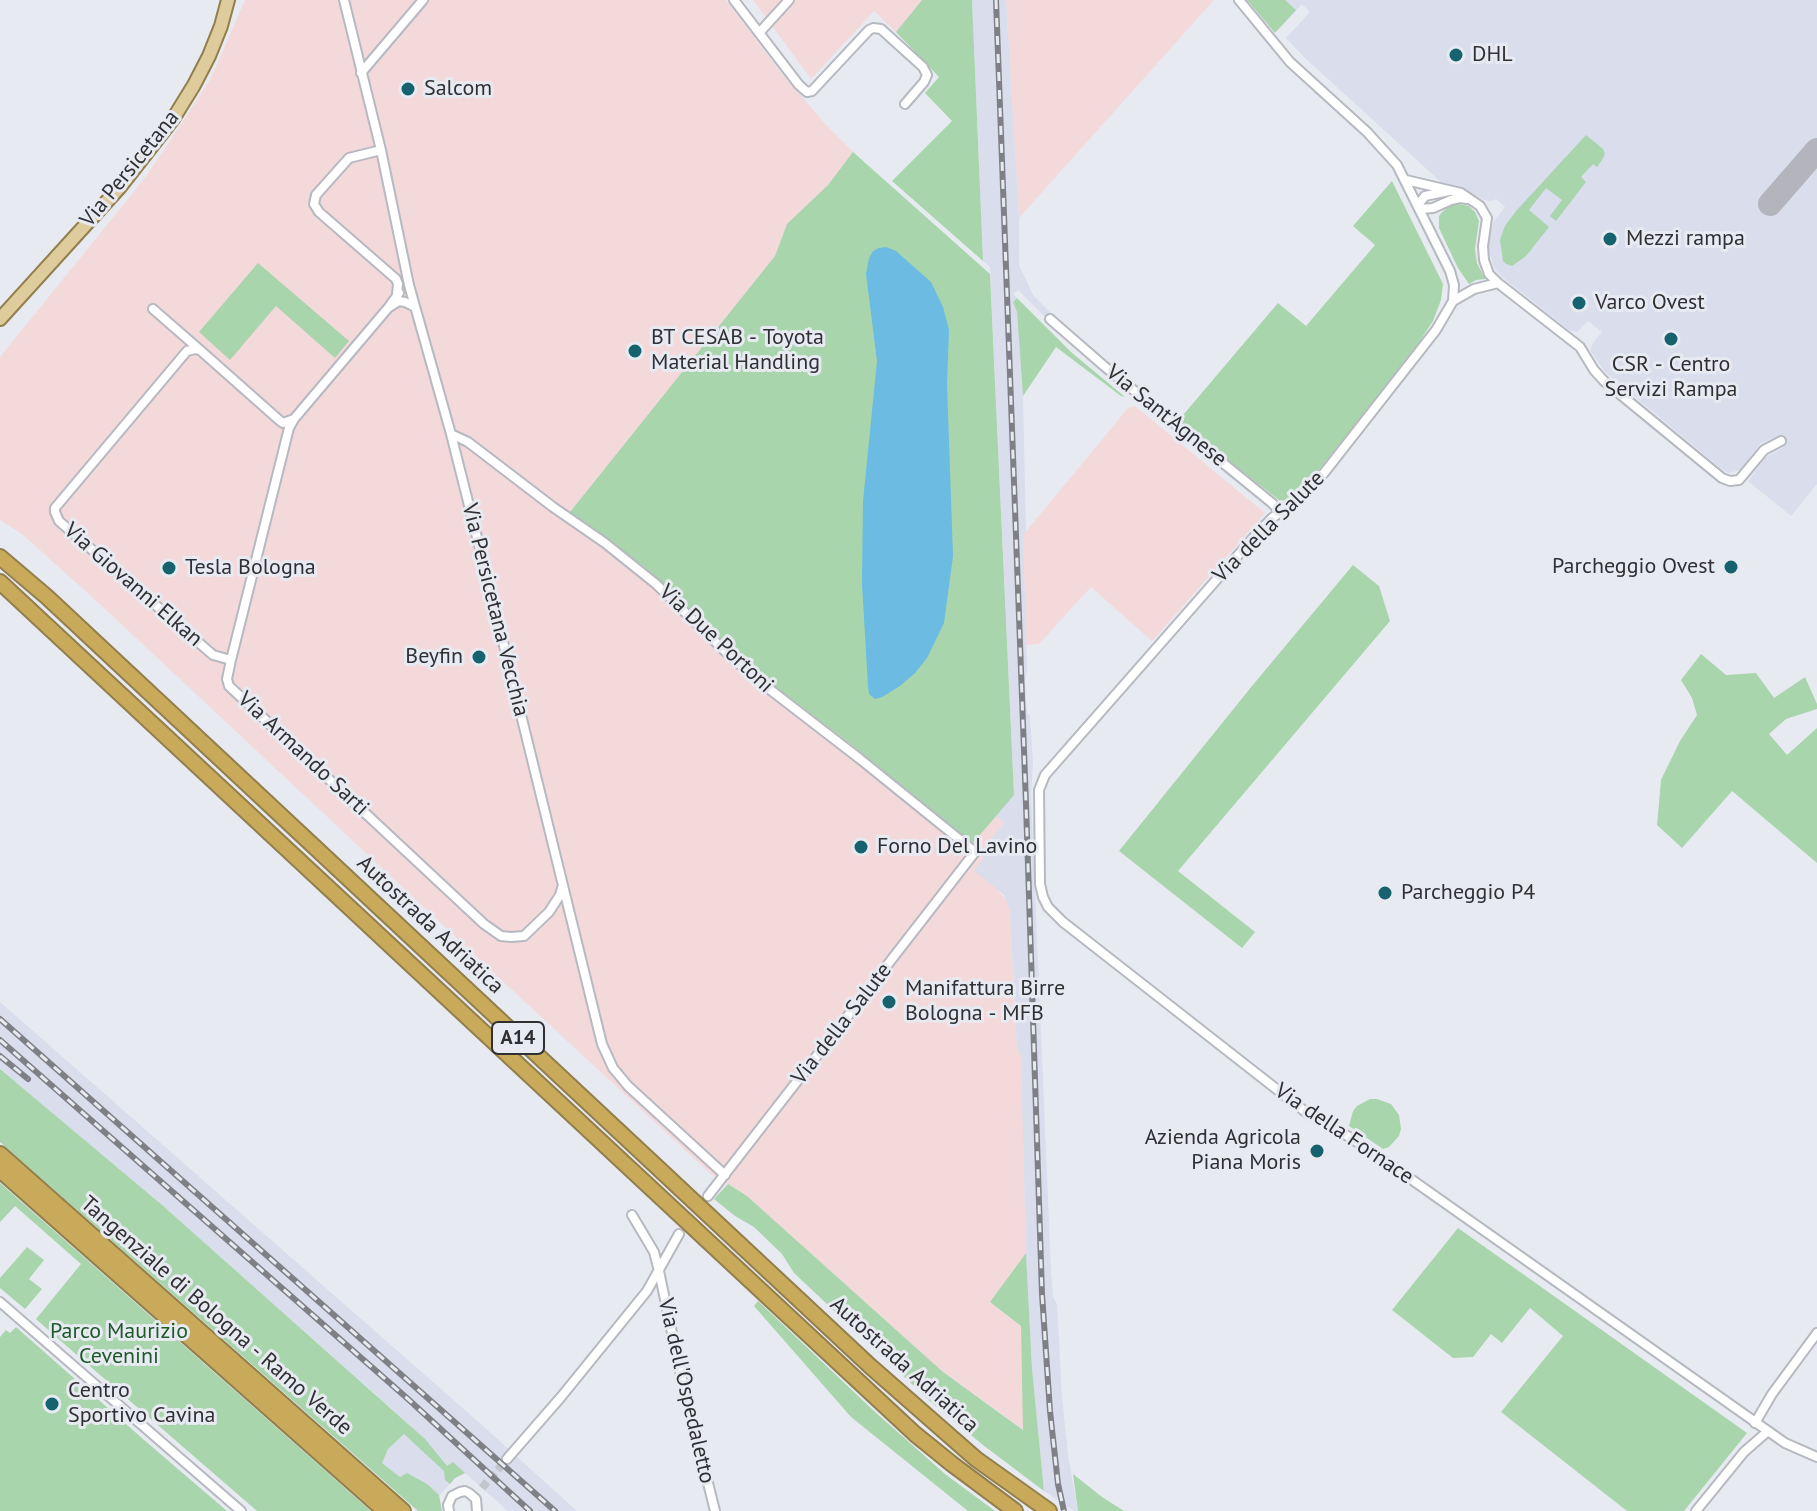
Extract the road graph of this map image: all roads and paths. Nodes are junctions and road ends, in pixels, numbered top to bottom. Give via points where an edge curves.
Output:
1 (228, 0) edge
2 (344, 0) edge
3 (423, 0) edge
4 (734, 0) edge
5 (789, 0) edge
6 (1239, 0) edge
7 (759, 33) junction
8 (361, 73) junction
9 (905, 104) dead end
10 (381, 150) junction
11 (1405, 180) junction
12 (1450, 191) junction
13 (1476, 202) junction
14 (1419, 207) junction
15 (1498, 283) junction
16 (409, 285) junction
17 (397, 294) junction
18 (1453, 301) junction
19 (415, 307) junction
20 (388, 308) junction
21 (153, 309) dead end
22 (0, 319) edge
23 (1050, 319) dead end
24 (173, 327) junction
25 (200, 350) junction
26 (187, 351) junction
27 (294, 419) junction
28 (451, 434) junction
29 (1781, 441) dead end
30 (1281, 513) junction
31 (0, 557) edge
32 (0, 582) edge
33 (231, 660) junction
34 (1041, 781) joint
35 (975, 852) joint
36 (563, 888) junction
37 (567, 908) junction
38 (550, 910) junction
39 (0, 1154) edge
40 (0, 1170) edge
41 (725, 1175) junction
42 (708, 1196) dead end
43 (632, 1215) dead end
44 (679, 1234) dead end
45 (659, 1271) junction
46 (0, 1302) edge
47 (1817, 1333) edge
48 (1755, 1423) junction
49 (1768, 1431) junction
50 (1817, 1457) edge
51 (507, 1459) tunnel mouth
52 (482, 1488) tunnel mouth
53 (473, 1495) junction
54 (1047, 1510) edge
55 (241, 1511) edge
56 (385, 1511) edge
57 (403, 1511) edge
58 (449, 1511) edge
59 (477, 1511) edge
60 (715, 1511) edge
61 (1015, 1511) edge
62 (1696, 1511) edge

1 - 22 main road, Via Persicetana via 209,56 165,129 120,187
2 - 8 street, Via Persicetana Vecchia
3 - 8 street
4 - 7 street
5 - 7 street
6 - 11 street via 1290,62 1392,158
7 - 9 street via 807,92 869,30 881,29 927,75
8 - 10 street, Via Persicetana Vecchia
10 - 16 street, Via Persicetana Vecchia
10 - 17 street via 349,158 314,204 396,279
11 - 12 street
11 - 14 street
12 - 13 street
12 - 14 street via 1425,196
13 - 14 street via 1460,198
13 - 15 street via 1487,218 1484,260
14 - 18 street via 1453,278
15 - 18 street
15 - 29 street via 1580,347 1604,381 1722,478 1739,480 1764,450
16 - 17 street, Via Armando Sarti
16 - 19 street, Via Persicetana Vecchia
17 - 20 street, Via Armando Sarti
18 - 30 street, Via della Salute via 1358,432
19 - 20 street via 399,301
19 - 28 street, Via Persicetana Vecchia
20 - 27 street, Via Armando Sarti
21 - 24 street
23 - 30 street, Via Sant'Agnese
24 - 25 street
24 - 26 street
25 - 26 street
25 - 27 street via 283,423
26 - 33 street, Via Giovanni Elkan via 55,512 213,655
27 - 33 street, Via Armando Sarti
28 - 35 street, Via Due Portoni via 605,543 768,688
28 - 36 street, Via Persicetana Vecchia
30 - 34 street, Via della Salute via 1254,537
31 - 54 highway, Autostrada Adriatica / A14 via 870,1366 967,1451
32 - 61 highway, Autostrada Adriatica / A14 via 915,1434
33 - 38 street, Via Armando Sarti via 229,686 484,924 501,936 524,936
34 - 48 street, Via della Fornace via 1041,891 1053,913 1307,1113 1391,1165
35 - 41 street, Via della Salute
36 - 37 street, Via Persicetana Vecchia
36 - 38 street, Via Armando Sarti
37 - 38 street
37 - 41 street, Via Persicetana Vecchia via 613,1068
39 - 57 highway, Tangenziale di Bologna - Ramo Verde
40 - 56 highway, Tangenziale di Bologna - Ramo Verde
41 - 42 street, Via della Salute
43 - 45 street
44 - 45 street
45 - 51 street
45 - 60 street, Via dell'Ospedaletto
46 - 55 street
47 - 48 street
48 - 49 street, Via della Fornace
49 - 50 street, Via della Fornace
49 - 62 street
52 - 53 street
53 - 58 street via 455,1493
53 - 59 street

